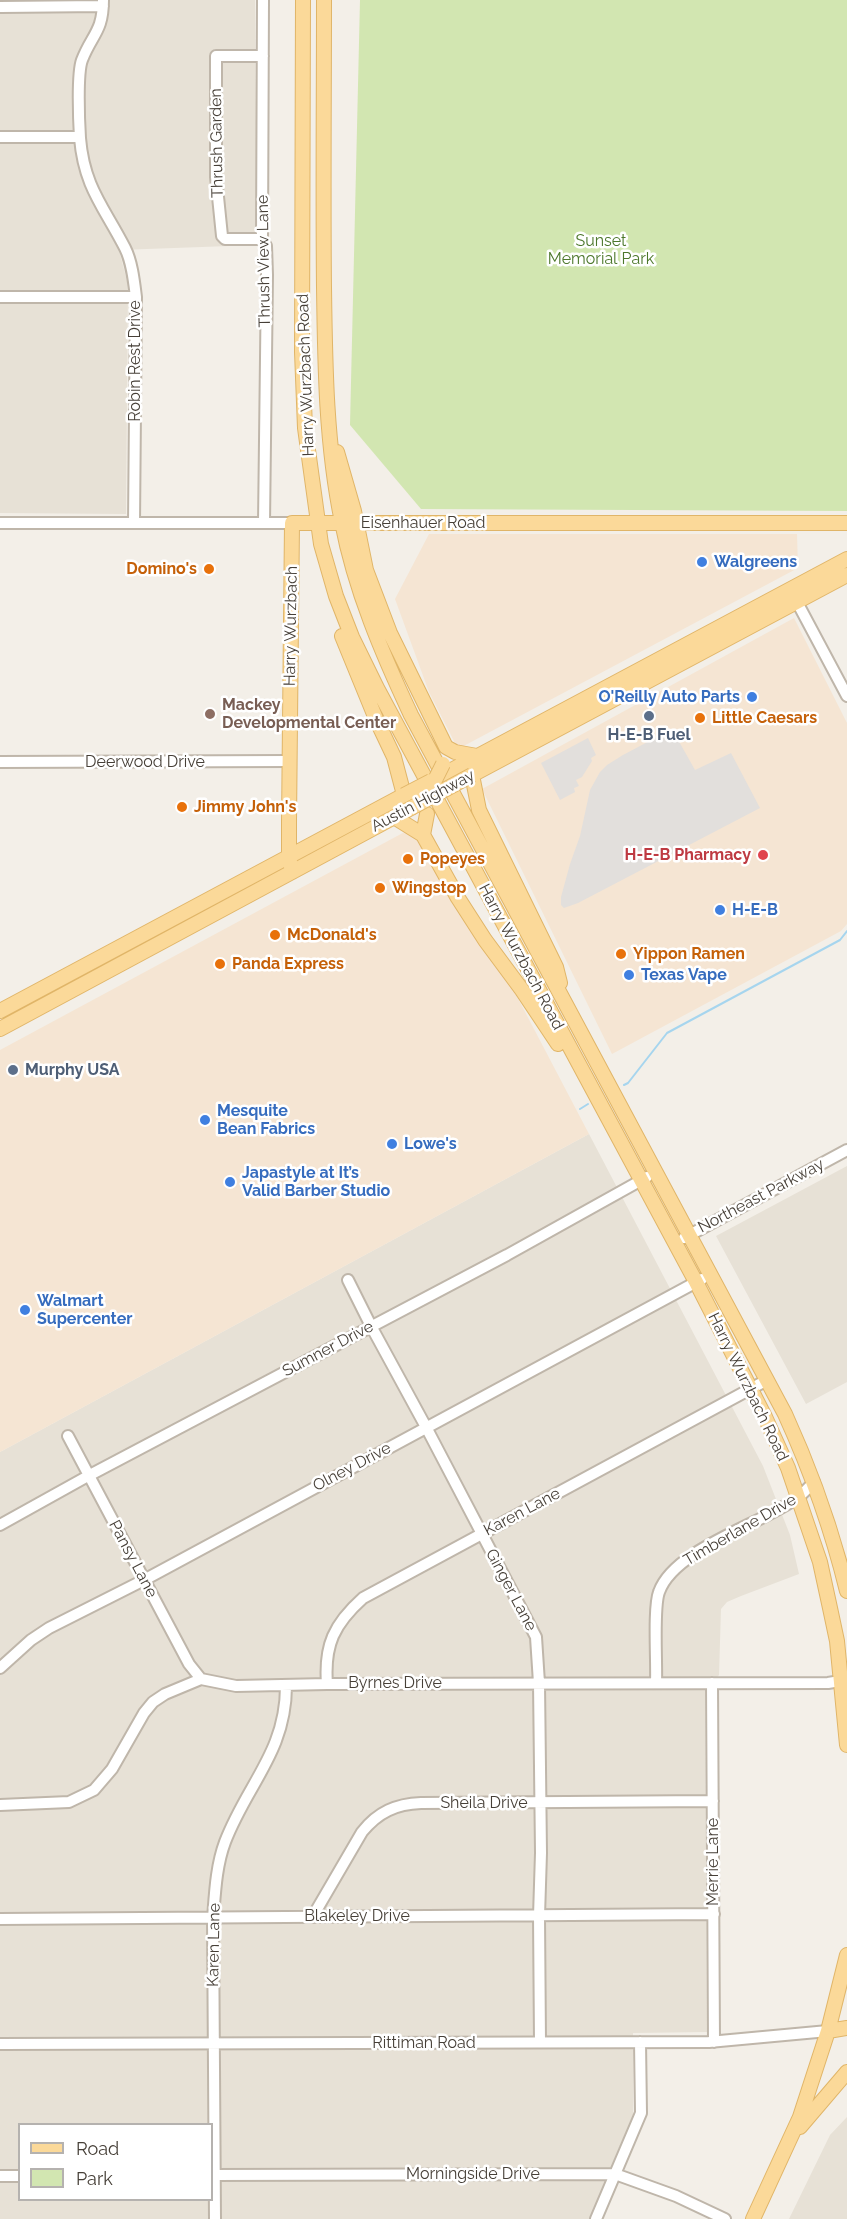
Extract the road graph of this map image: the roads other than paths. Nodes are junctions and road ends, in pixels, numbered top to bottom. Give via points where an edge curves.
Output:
1 (262, 0) edge
2 (303, 0) edge
3 (324, 0) edge
4 (103, 3) edge
5 (0, 7) edge
6 (262, 56) junction
7 (0, 137) edge
8 (80, 137) junction
9 (262, 239) junction
10 (0, 297) edge
11 (136, 297) junction
12 (329, 434) junction
13 (0, 523) edge
14 (134, 523) junction
15 (264, 523) junction
16 (292, 523) junction
17 (317, 523) junction
18 (342, 523) junction
19 (356, 523) junction
20 (847, 523) edge
21 (847, 560) edge
22 (847, 575) edge
23 (336, 596) junction
24 (797, 602) junction
25 (847, 696) edge
26 (549, 718) junction
27 (446, 747) junction
28 (477, 756) junction
29 (508, 756) junction
30 (394, 757) junction
31 (290, 761) junction
32 (0, 762) edge
33 (472, 775) junction
34 (431, 788) junction
35 (479, 810) junction
36 (394, 817) junction
37 (423, 834) junction
38 (290, 856) junction
39 (292, 872) junction
40 (531, 991) junction
41 (566, 1006) junction
42 (0, 1011) edge
43 (0, 1029) edge
44 (589, 1050) junction
45 (847, 1150) edge
46 (655, 1173) junction
47 (641, 1181) junction
48 (690, 1235) junction
49 (675, 1242) junction
50 (711, 1273) junction
51 (348, 1280) dead end
52 (696, 1282) junction
53 (371, 1326) junction
54 (767, 1380) junction
55 (751, 1390) junction
56 (426, 1427) junction
57 (68, 1436) dead end
58 (88, 1476) junction
59 (814, 1482) junction
60 (797, 1498) junction
61 (0, 1525) edge
62 (482, 1533) junction
63 (144, 1580) junction
64 (847, 1591) edge
65 (0, 1668) edge
66 (201, 1679) junction
67 (844, 1681) edge
68 (539, 1683) junction
69 (656, 1683) junction
70 (712, 1683) junction
71 (327, 1684) junction
72 (286, 1686) junction
73 (847, 1745) edge
74 (713, 1801) junction
75 (540, 1803) junction
76 (0, 1805) edge
77 (714, 1914) junction
78 (313, 1916) junction
79 (539, 1916) junction
80 (213, 1918) junction
81 (0, 1919) edge
82 (847, 1955) edge
83 (847, 2028) edge
84 (828, 2031) junction
85 (540, 2042) junction
86 (640, 2042) junction
87 (714, 2042) junction
88 (0, 2044) edge
89 (212, 2044) junction
90 (847, 2072) edge
91 (213, 2123) edge
92 (790, 2138) junction
93 (615, 2174) junction
94 (213, 2175) edge
95 (0, 2176) edge
96 (18, 2176) edge
97 (215, 2219) edge
98 (596, 2219) edge
99 (725, 2219) edge
100 (753, 2219) edge

1 - 6 street, Thrush View Lane
2 - 17 main road, Harry Wurzbach Road via 302,352 305,428
3 - 12 main road, Harry Wurzbach Road via 325,370
4 - 5 street
4 - 8 street, Robin Rest Drive via 101,25 81,61
6 - 9 street, Thrush View Lane
6 - 9 street, Thrush Garden via 216,56 216,177 222,236
7 - 8 street
8 - 11 street, Robin Rest Drive via 89,183 125,248
9 - 15 street, Thrush View Lane via 267,275
10 - 11 street
11 - 14 street, Robin Rest Drive
12 - 18 main road, Harry Wurzbach Road
12 - 19 main road
13 - 14 street, Eisenhauer Road
14 - 15 street, Eisenhauer Road
15 - 16 street, Eisenhauer Road
16 - 17 main road, Eisenhauer Road
16 - 31 main road, Harry Wurzbach
17 - 18 main road, Eisenhauer Road
17 - 23 main road, Harry Wurzbach Road
18 - 19 main road, Eisenhauer Road
18 - 41 main road, Harry Wurzbach Road via 357,585 398,687
19 - 20 main road, Eisenhauer Road
19 - 27 main road via 366,570 382,613
21 - 26 main road, Austin Highway
22 - 24 main road, Austin Highway
23 - 30 main road via 338,625
23 - 40 main road, Harry Wurzbach Road via 376,688
24 - 25 street
24 - 29 main road, Austin Highway
26 - 28 main road, Austin Highway
26 - 29 main road via 555,726 513,748
27 - 28 main road
27 - 34 main road, bridge
28 - 34 main road, Austin Highway
29 - 33 main road, Austin Highway
30 - 34 main road
30 - 34 main road
31 - 32 street, Deerwood Drive
31 - 38 main road, Harry Wurzbach
33 - 34 main road, Austin Highway, bridge
33 - 35 main road
34 - 35 main road via 457,795
34 - 36 main road, Austin Highway
34 - 37 main road
34 - 38 main road, Austin Highway via 369,814
35 - 41 main road via 556,967
36 - 37 main road
36 - 39 main road, Austin Highway
37 - 40 main road via 474,923
38 - 39 main road, Harry Wurzbach
38 - 42 main road, Austin Highway
39 - 43 main road, Austin Highway
40 - 44 main road via 557,1008 579,1049
40 - 47 main road, Harry Wurzbach Road via 582,1070
41 - 44 main road, Harry Wurzbach Road
44 - 46 main road, Harry Wurzbach Road
45 - 48 street, Northeast Parkway
46 - 47 street, Sumner Drive
46 - 48 main road, Harry Wurzbach Road
47 - 49 main road, Harry Wurzbach Road
47 - 53 street, Sumner Drive
48 - 49 street, Northeast Parkway
48 - 50 main road, Harry Wurzbach Road
49 - 52 main road, Harry Wurzbach Road
50 - 52 street, Olney Drive
50 - 54 main road, Harry Wurzbach Road
51 - 53 street, Ginger Lane
52 - 55 main road, Harry Wurzbach Road
52 - 56 street, Olney Drive
53 - 56 street, Ginger Lane
53 - 58 street, Sumner Drive
54 - 55 street, Karen Lane
54 - 59 main road, Harry Wurzbach Road
55 - 60 main road, Harry Wurzbach Road via 788,1468
55 - 62 street, Karen Lane
56 - 62 street, Ginger Lane
56 - 63 street, Olney Drive
57 - 58 street, Pansy Lane
58 - 61 street, Sumner Drive
58 - 63 street, Pansy Lane
59 - 60 street, Timberlane Drive
59 - 64 main road, Harry Wurzbach Road
60 - 67 main road, Harry Wurzbach Road via 820,1562
60 - 69 street, Timberlane Drive via 705,1548 667,1577 658,1592
62 - 68 street, Ginger Lane via 536,1637
62 - 71 street, Karen Lane via 370,1593 350,1610 335,1630 326,1657
63 - 65 street, Olney Drive via 49,1628
63 - 66 street, Pansy Lane
66 - 72 street, Byrnes Drive via 236,1686
66 - 76 street via 153,1702 105,1780 94,1790 69,1802
67 - 70 street, Byrnes Drive
67 - 73 main road, Harry Wurzbach Road
68 - 69 street, Byrnes Drive
68 - 71 street, Byrnes Drive
68 - 75 street, Ginger Lane
69 - 70 street, Byrnes Drive
70 - 74 street, Merrie Lane
71 - 72 street, Byrnes Drive
72 - 80 street, Karen Lane via 277,1743 224,1844 216,1875
74 - 75 street, Sheila Drive
74 - 77 street, Merrie Lane
75 - 78 street, Sheila Drive via 421,1803 391,1808 362,1832
75 - 79 street, Ginger Lane
77 - 79 street, Blakeley Drive
77 - 87 street, Merrie Lane
78 - 79 street, Blakeley Drive
78 - 80 street, Blakeley Drive
79 - 85 street, Ginger Lane
80 - 81 street, Blakeley Drive
80 - 89 street, Karen Lane
82 - 84 main road
83 - 84 main road, Rittiman Road
84 - 87 street, Rittiman Road
84 - 92 main road
85 - 86 street, Rittiman Road
85 - 89 street, Rittiman Road
86 - 87 street, Rittiman Road
86 - 93 street via 641,2114
88 - 89 street, Rittiman Road
89 - 91 street, Karen Lane
90 - 92 main road
92 - 100 main road
93 - 94 street, Morningside Drive
93 - 98 street
93 - 99 street, Morningside Drive
94 - 97 street, Karen Lane
95 - 96 street

